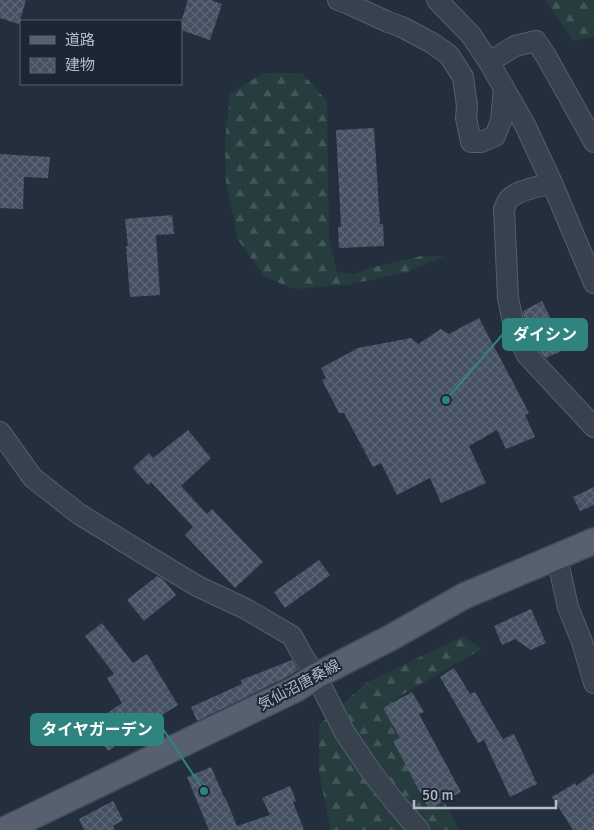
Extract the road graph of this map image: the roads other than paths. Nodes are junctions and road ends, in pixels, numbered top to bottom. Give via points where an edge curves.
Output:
1 (338, 0) edge
2 (437, 0) edge
3 (489, 62) junction
4 (504, 88) junction
5 (594, 142) edge
6 (552, 183) junction
7 (594, 282) edge
8 (594, 427) edge
9 (0, 432) edge
10 (594, 540) edge
11 (555, 558) junction
12 (316, 676) junction
13 (594, 683) edge
14 (4, 830) edge
15 (419, 830) edge

1 - 4 street via 408,30 449,55 463,77 466,118 472,142 494,136 501,121
2 - 3 street via 470,35
3 - 4 street
3 - 5 street via 514,46 536,41
4 - 6 street
6 - 7 street
6 - 8 street via 524,190 506,202 508,298 514,328 527,355
9 - 12 street via 33,478 79,514 197,586 292,636
10 - 11 main road, 気仙沼唐桑線
11 - 12 main road, 気仙沼唐桑線 via 464,596
11 - 13 street
12 - 14 main road, 気仙沼唐桑線 via 296,689
12 - 15 street via 345,732 372,773

